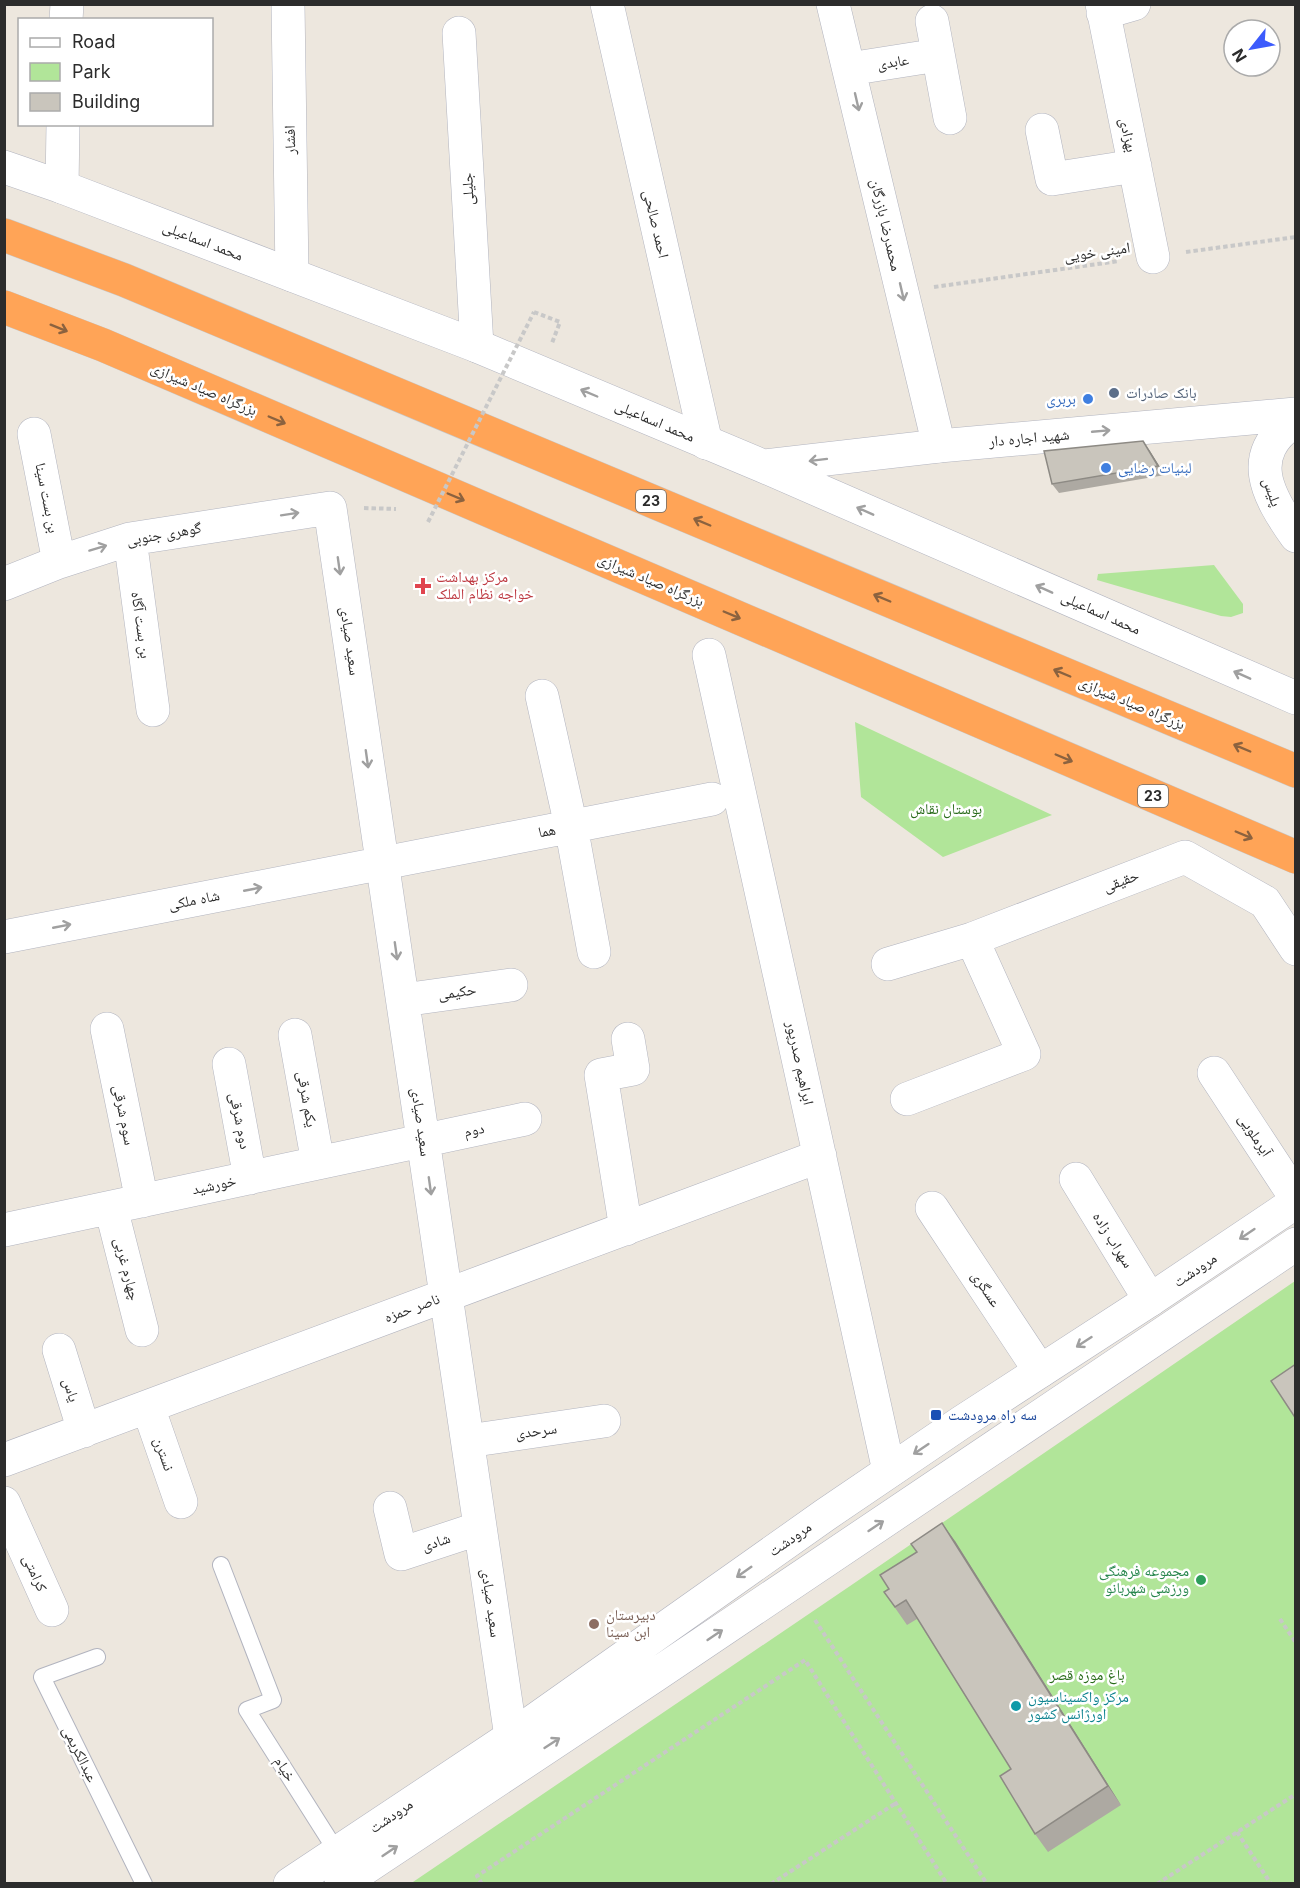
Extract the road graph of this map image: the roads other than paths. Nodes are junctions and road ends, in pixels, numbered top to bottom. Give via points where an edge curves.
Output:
1 (288, 4) edge
2 (607, 4) edge
3 (833, 4) edge
4 (1134, 4) edge
5 (1102, 9) edge
6 (932, 21) dead end
7 (459, 33) dead end
8 (938, 55) junction
9 (849, 69) junction
10 (950, 118) dead end
11 (63, 126) edge
12 (1042, 130) dead end
13 (1135, 166) junction
14 (4, 167) edge
15 (62, 187) junction
16 (4, 234) edge
17 (1153, 257) road end
18 (292, 275) junction
19 (4, 307) edge
20 (477, 346) junction
21 (1296, 414) edge
22 (1296, 420) edge
23 (34, 434) dead end
24 (706, 443) junction
25 (939, 446) junction
26 (763, 466) junction
27 (330, 508) joint
28 (1296, 536) edge
29 (130, 539) junction
30 (59, 562) junction
31 (4, 584) edge
32 (710, 656) dead end
33 (542, 696) dead end
34 (1296, 698) edge
35 (153, 710) dead end
36 (1296, 771) edge
37 (712, 799) dead end
38 (571, 826) junction
39 (1296, 857) edge
40 (383, 863) junction
41 (4, 937) edge
42 (972, 939) junction
43 (1296, 949) edge
44 (594, 952) dead end
45 (888, 964) dead end
46 (511, 985) dead end
47 (403, 1000) junction
48 (107, 1029) dead end
49 (296, 1035) dead end
50 (628, 1039) dead end
51 (229, 1064) dead end
52 (1214, 1073) dead end
53 (907, 1099) dead end
54 (525, 1119) dead end
55 (423, 1140) junction
56 (820, 1156) junction
57 (318, 1163) junction
58 (250, 1178) junction
59 (1076, 1179) dead end
60 (1296, 1200) edge
61 (126, 1204) junction
62 (932, 1208) dead end
63 (626, 1228) junction
64 (4, 1230) edge
65 (1296, 1244) edge
66 (446, 1296) junction
67 (1150, 1300) junction
68 (142, 1330) dead end
69 (59, 1350) dead end
70 (1040, 1371) junction
71 (148, 1407) junction
72 (604, 1421) dead end
73 (84, 1431) junction
74 (468, 1441) junction
75 (4, 1460) edge
76 (890, 1471) junction
77 (181, 1502) dead end
78 (4, 1503) edge
79 (390, 1508) dead end
80 (480, 1528) junction
81 (221, 1565) dead end
82 (52, 1610) dead end
83 (97, 1658) dead end
84 (518, 1749) junction
85 (339, 1868) edge
86 (144, 1884) edge
87 (290, 1884) edge

1 - 18 street, افشار
2 - 24 street, احمد صالحی
3 - 9 street, محمدرضا بازرگان
4 - 5 street, بهزادی
5 - 13 street, بهزادی
6 - 8 street
7 - 20 street, جلیلی
8 - 9 street, عابدی
8 - 10 street
9 -> 25 street, محمدرضا بازرگان
11 - 15 street
12 - 13 street via 1052,179
13 - 17 street, بهزادی
14 - 15 street, محمد اسماعیلی
15 - 18 street, محمد اسماعیلی
36 -> 16 highway, بزرگراه صیاد شیرازی / 23 via 124,280
18 - 20 street, محمد اسماعیلی
19 -> 39 highway, بزرگراه صیاد شیرازی / 23 via 135,359
24 -> 20 street, محمد اسماعیلی
25 -> 21 street, شهید اجاره دار
22 - 28 street, پلیس via 1270,443 1265,480 1278,510
23 - 30 street, بن بست سینا
24 - 26 street, محمد اسماعیلی
25 -> 26 street, شهید اجاره دار
34 -> 26 street, محمد اسماعیلی
29 -> 27 street, گوهری جنوبی
27 -> 40 street, سعید صیادی
30 -> 29 street, گوهری جنوبی
29 - 35 street, بن بست آگاه
30 - 31 street, گوهری جنوبی
32 - 56 street, ابراهیم صدرپور
33 - 38 street
37 - 38 street, هما
38 - 40 street, هما
38 - 44 street
41 -> 40 street, شاه ملکی
40 -> 47 street, سعید صیادی
42 - 43 street, حقیقی via 1185,857 1265,902
42 - 45 street, حقیقی
42 - 53 street via 1024,1054
46 - 47 street, حکیمی
47 - 55 street, سعید صیادی
48 - 61 street, سوم شرقی
49 - 57 street, یکم شرقی
50 - 63 street via 633,1069 601,1076
51 - 58 street, دوم شرقی
52 - 60 street, آیرملویی
54 - 55 street, دوم
55 - 57 street, خورشید
55 -> 66 street, سعید صیادی
56 - 63 street, ناصر حمزه
56 - 76 street, ابراهیم صدرپور
57 - 58 street, خورشید
58 - 61 street, خورشید
59 - 67 street, سهراب زاده
60 -> 67 street, مرودشت
61 - 64 street, خورشید
61 - 68 street, چهارم غربی
62 - 70 street, عسگری
63 - 66 street, ناصر حمزه
84 -> 65 street, مرودشت
66 - 71 street, ناصر حمزه
66 - 74 street, سعید صیادی
67 -> 70 street, مرودشت
69 - 73 street, یاس
70 -> 76 street, مرودشت
71 - 73 street, ناصر حمزه
71 - 77 street, نسترن
72 - 74 street, سرحدی
73 - 75 street, ناصر حمزه
74 - 80 street, سعید صیادی
76 -> 84 street, مرودشت
78 - 82 street, کرامتی
79 - 80 street, شادی via 401,1554
80 - 84 street, سعید صیادی
81 - 85 lane, خیام via 273,1700 247,1710
83 - 86 lane, عبدالکریمی via 42,1677
84 - 85 street, مرودشت
85 - 87 street, مرودشت

